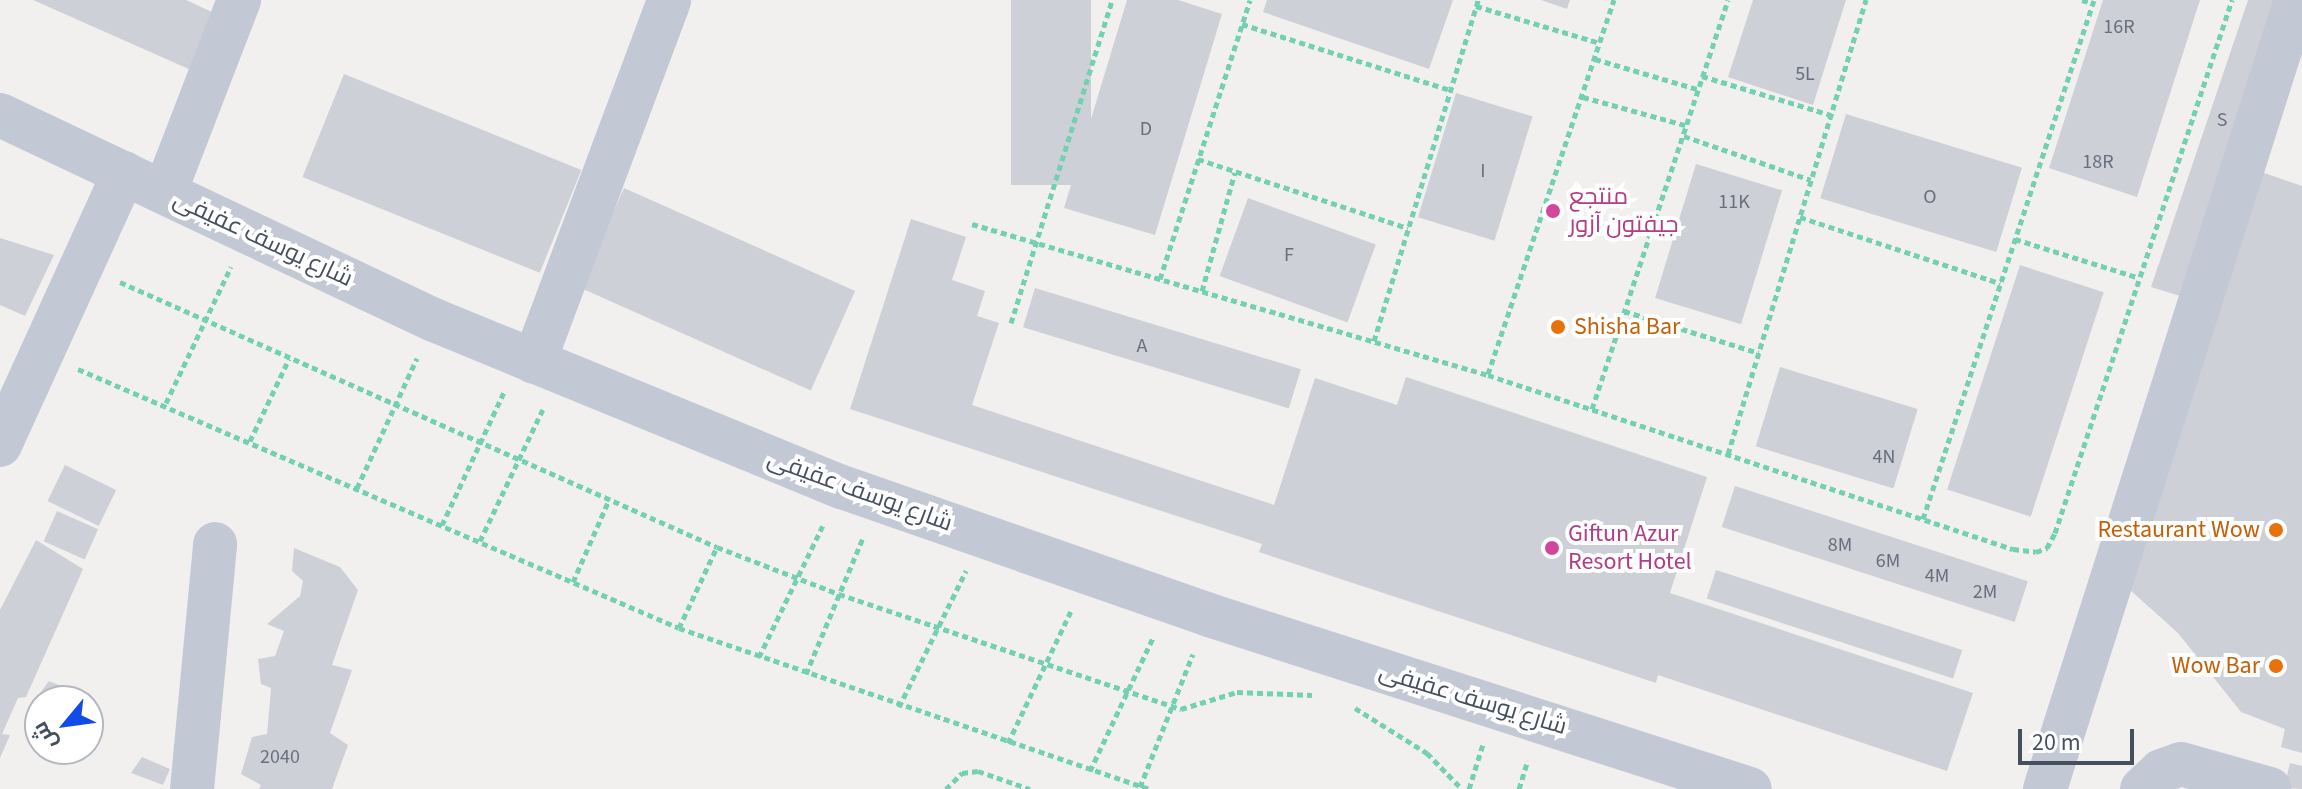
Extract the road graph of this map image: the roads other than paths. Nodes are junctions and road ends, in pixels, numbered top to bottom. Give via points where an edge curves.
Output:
1 (239, 0) edge
2 (669, 0) edge
3 (2296, 0) edge
4 (0, 115) edge
5 (124, 173) junction
6 (165, 192) junction
7 (41, 354) junction
8 (538, 364) junction
9 (0, 366) edge
10 (0, 445) edge
11 (215, 544) dead end
12 (192, 789) edge
13 (1750, 789) edge
14 (2045, 789) edge
15 (2142, 789) edge
16 (2270, 789) edge

1 - 6 street
2 - 8 street
3 - 14 street
4 - 5 street, شارع يوسف عفيفى
5 - 6 street, شارع يوسف عفيفى
5 - 7 street
6 - 8 street, شارع يوسف عفيفى
7 - 9 street
7 - 10 street
8 - 13 street, شارع يوسف عفيفى via 861,494 1088,574
11 - 12 street
15 - 16 street via 2161,771 2181,764

